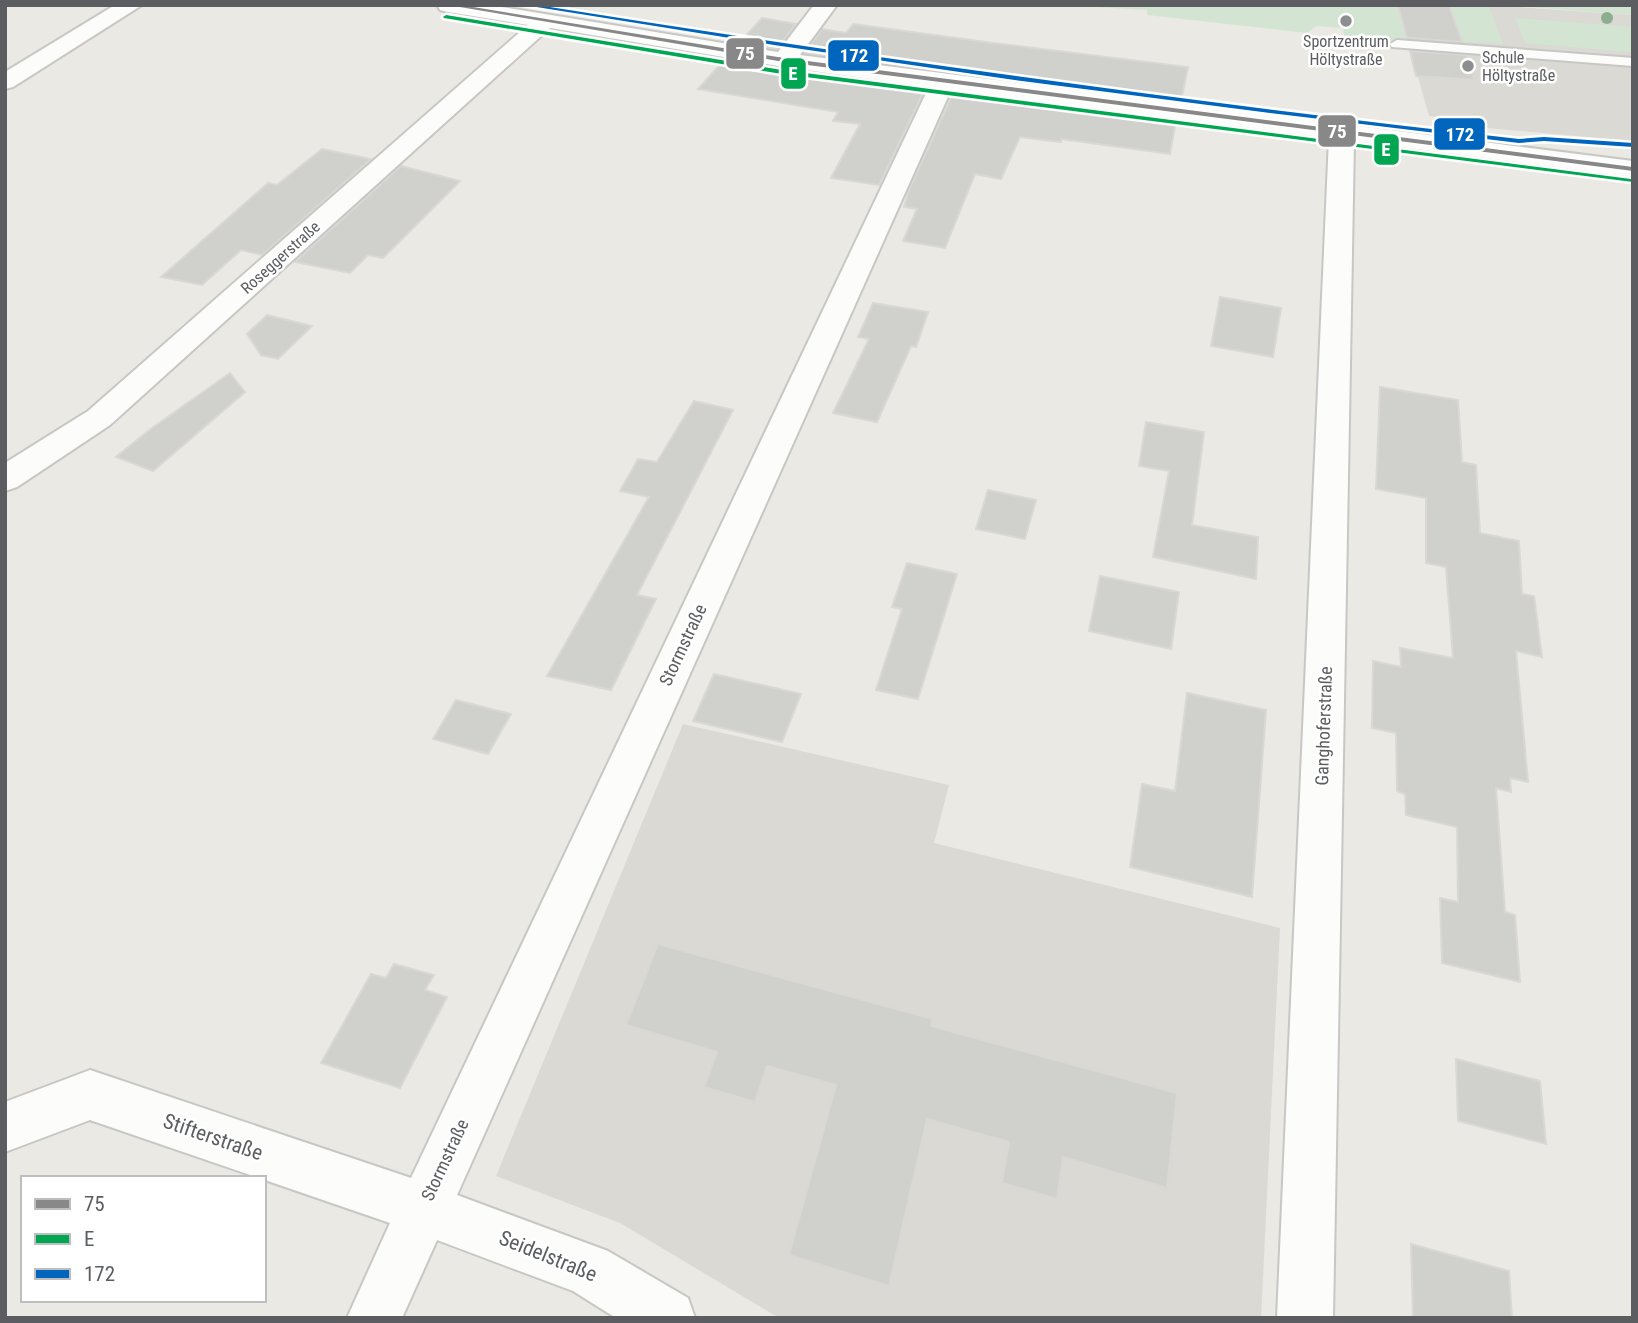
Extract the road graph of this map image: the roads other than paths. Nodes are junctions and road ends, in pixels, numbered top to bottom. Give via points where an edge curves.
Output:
1 (131, 5) edge
2 (448, 5) edge
3 (827, 5) edge
4 (545, 21) junction
5 (1398, 44) dead end
6 (784, 60) junction
7 (1633, 62) edge
8 (5, 82) edge
9 (943, 82) junction
10 (1342, 134) junction
11 (1519, 153) junction
12 (1633, 157) edge
13 (1633, 169) edge
14 (5, 479) edge
15 (5, 1127) edge
16 (422, 1208) junction
17 (374, 1318) edge
18 (668, 1318) edge
19 (1305, 1318) edge

1 - 8 street
2 - 4 street
3 - 6 street
4 - 6 street
4 - 14 street, Roseggerstraße via 99,418
5 - 7 lane
6 - 9 street
9 - 10 street
9 - 16 street, Stormstraße
10 - 11 street
10 - 19 street, Ganghoferstraße
11 - 12 street
11 - 13 street
15 - 16 street, Stifterstraße via 90,1095
16 - 17 street, Stormstraße
16 - 18 street, Seidelstraße via 589,1269

